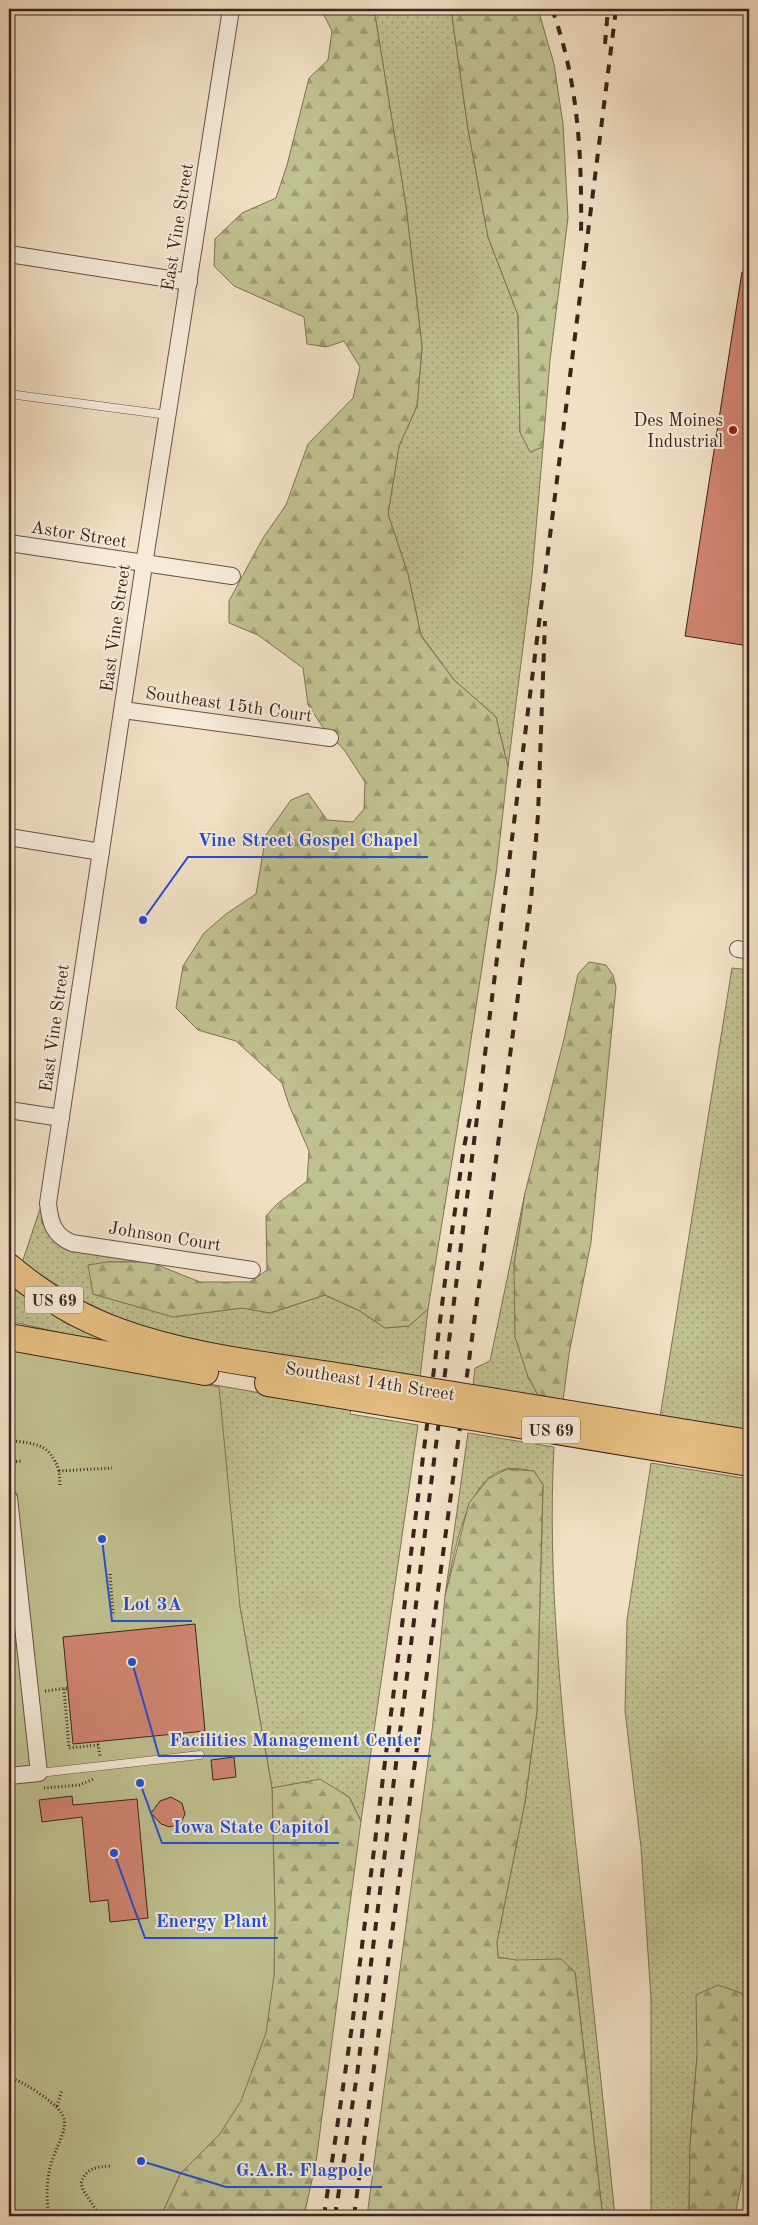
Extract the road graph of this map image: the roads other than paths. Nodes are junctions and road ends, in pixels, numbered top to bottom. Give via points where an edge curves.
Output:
1 (231, 9) edge
2 (9, 254) edge
3 (189, 282) junction
4 (9, 394) edge
5 (168, 415) junction
6 (9, 543) edge
7 (144, 565) junction
8 (232, 576) dead end
9 (123, 710) junction
10 (330, 738) dead end
11 (9, 837) edge
12 (101, 852) junction
13 (9, 1110) edge
14 (61, 1118) junction
15 (72, 1243) joint
16 (9, 1267) edge
17 (252, 1270) dead end
18 (9, 1337) edge
19 (354, 1388) junction
20 (749, 1443) edge
21 (749, 1463) edge
22 (9, 1498) edge
23 (200, 1755) dead end
24 (39, 1773) junction
25 (9, 1776) edge

1 - 3 street, East Vine Street
2 - 3 street
3 - 5 street, East Vine Street
4 - 5 lane
5 - 7 street, East Vine Street
6 - 7 street, Astor Street
7 - 8 street, Astor Street
7 - 9 street, East Vine Street
9 - 10 street, Southeast 15th Court
9 - 12 street, East Vine Street
11 - 12 street
12 - 14 street, East Vine Street
13 - 14 street
14 - 15 street, East Vine Street via 48,1203 54,1230 62,1239
15 - 17 street, Johnson Court
16 - 19 main road, Southeast 14th Street / US 69 via 82,1316 142,1340
18 - 19 main road, Southeast 14th Street / US 69
19 - 20 main road, Southeast 14th Street / US 69, bridge
19 - 21 main road, Southeast 14th Street / US 69, bridge
22 - 24 street
23 - 24 lane
24 - 25 street

